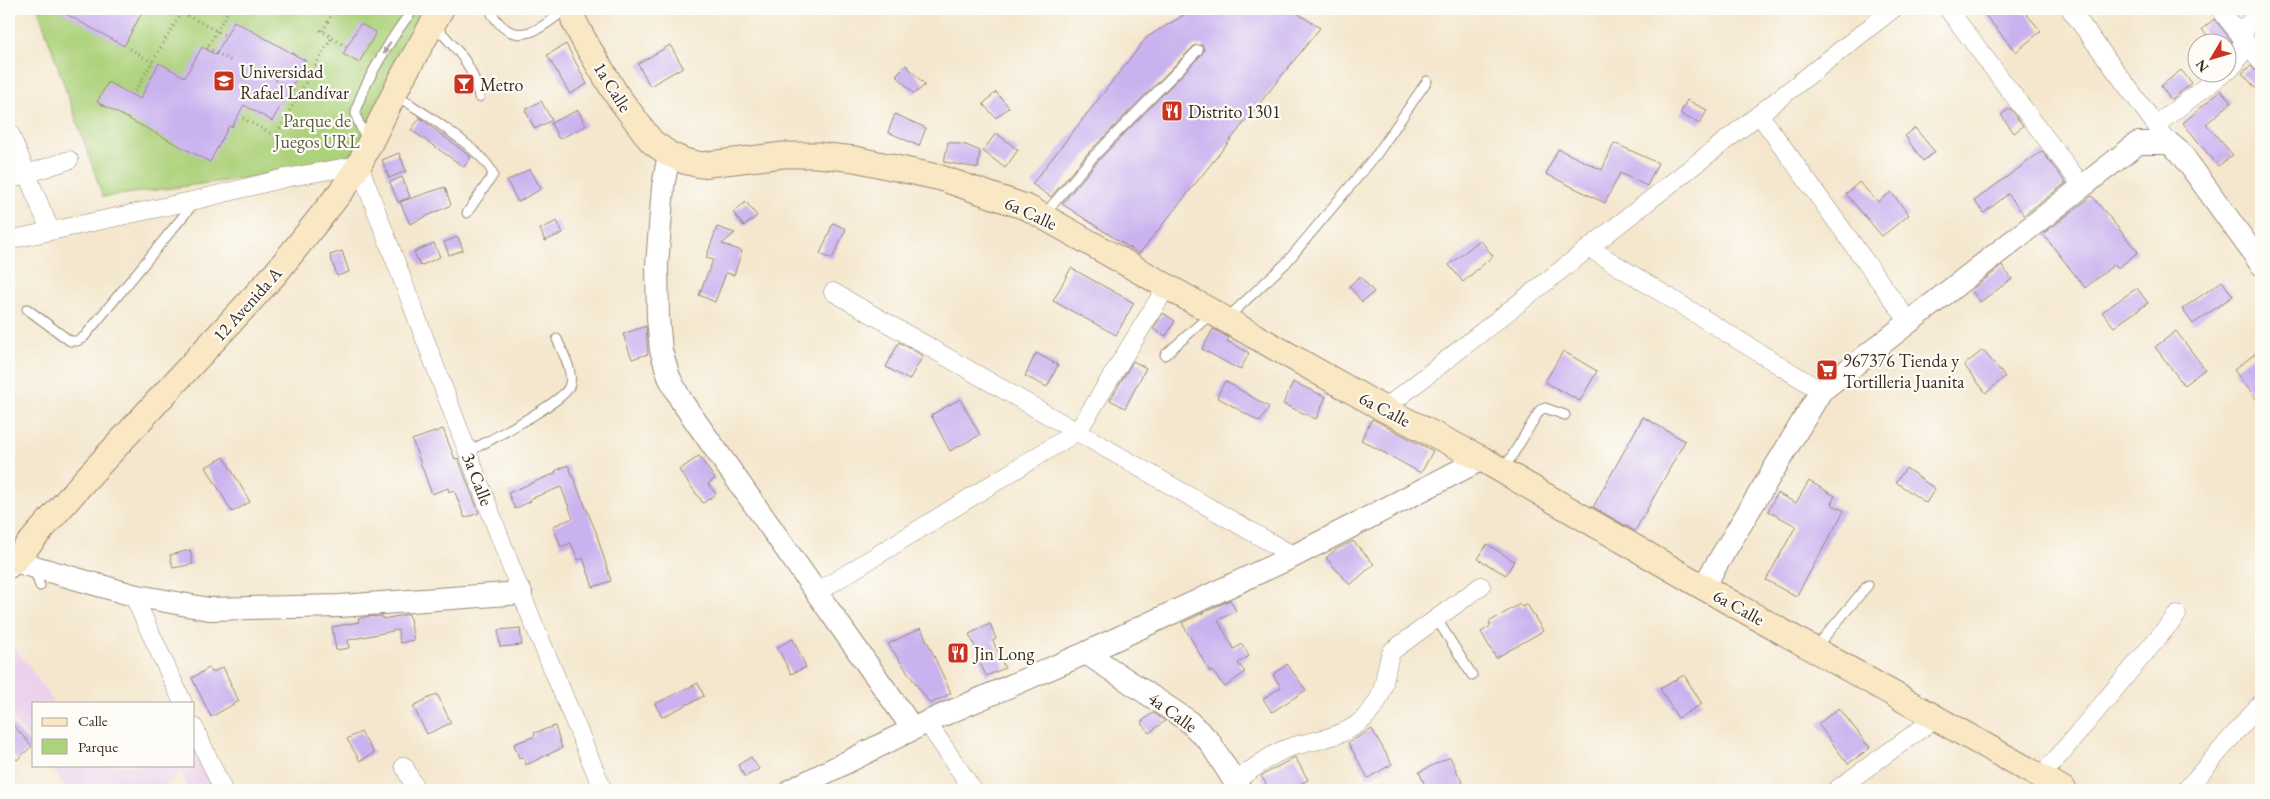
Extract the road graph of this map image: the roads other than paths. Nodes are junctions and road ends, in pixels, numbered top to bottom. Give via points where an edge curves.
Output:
1 (490, 9) edge
2 (1893, 9) edge
3 (1948, 9) edge
4 (2070, 9) edge
5 (2220, 9) edge
6 (568, 12) edge
7 (2261, 12) edge
8 (430, 14) edge
9 (2243, 38) junction
10 (1198, 50) dead end
11 (2238, 61) edge
12 (2261, 62) edge
13 (1427, 81) dead end
14 (2215, 82) edge
15 (394, 94) junction
16 (478, 97) dead end
17 (1759, 114) junction
18 (9, 131) edge
19 (2162, 134) junction
20 (668, 154) junction
21 (364, 155) junction
22 (69, 160) dead end
23 (27, 174) junction
24 (9, 180) edge
25 (2082, 186) junction
26 (196, 200) junction
27 (467, 213) dead end
28 (1043, 217) junction
29 (50, 230) junction
30 (9, 240) edge
31 (1589, 248) junction
32 (2261, 264) edge
33 (1167, 286) junction
34 (834, 292) dead end
35 (27, 308) dead end
36 (1219, 315) junction
37 (1909, 322) junction
38 (557, 339) dead end
39 (1165, 356) dead end
40 (1820, 391) junction
41 (1384, 409) junction
42 (1565, 415) dead end
43 (1078, 430) junction
44 (468, 452) junction
45 (1492, 465) junction
46 (1294, 556) junction
47 (21, 568) edge
48 (1868, 585) dead end
49 (1481, 586) dead end
50 (1703, 587) junction
51 (521, 592) junction
52 (816, 593) junction
53 (133, 595) junction
54 (2177, 615) dead end
55 (1436, 618) junction
56 (1814, 650) junction
57 (1086, 653) junction
58 (1472, 675) dead end
59 (182, 702) edge
60 (2261, 703) edge
61 (1936, 718) junction
62 (920, 725) junction
63 (195, 729) edge
64 (404, 766) dead end
65 (2041, 777) junction
66 (1238, 786) edge
67 (223, 790) edge
68 (416, 790) edge
69 (603, 790) edge
70 (791, 790) edge
71 (973, 790) edge
72 (1836, 790) edge
73 (2064, 790) edge
74 (2186, 790) edge

1 - 6 lane via 502,26 519,34 546,26
2 - 17 street
3 - 25 street
4 - 19 street
5 - 9 street
6 - 20 main road, 1a Calle via 636,124
7 - 9 street via 2248,24
8 - 15 main road, 12 Avenida A
8 - 16 lane via 466,61 474,76
8 -> 21 lane via 402,21 359,99 356,114
9 - 11 street
9 - 12 street
10 - 28 lane via 1092,158
13 - 36 lane via 1377,154 1286,263
14 - 19 street
15 - 21 main road, 12 Avenida A
15 - 27 lane via 480,155 492,169 493,176
17 - 31 street
17 - 37 street
18 - 23 street
19 - 25 street via 2138,143
19 - 32 street via 2181,153
20 - 28 main road, 6a Calle via 701,165 783,155 855,160 940,178 1028,208
20 - 52 street via 657,265 661,350 668,377 682,402
21 - 26 street
21 - 44 street, 3a Calle
21 - 47 main road, 12 Avenida A via 337,196 275,274 85,480
22 - 23 street
23 - 24 street
23 - 29 street
25 - 37 street
26 - 29 street
26 - 35 lane via 84,337 70,342
28 - 33 main road, 6a Calle
29 - 30 street
31 - 40 street
31 - 41 street
33 - 36 main road, 6a Calle
33 - 43 street
34 - 43 street
36 - 39 lane
36 - 41 main road, 6a Calle
37 - 40 street
38 - 44 lane via 570,374 569,388 557,400
40 - 50 street
41 - 45 main road, 6a Calle
42 - 45 lane via 1545,408 1540,410
43 - 46 street
43 - 52 street
44 - 51 street, 3a Calle
45 - 46 street
45 - 50 main road, 6a Calle
46 - 57 street
47 - 53 street
48 - 56 lane
49 - 55 street
50 - 56 main road, 6a Calle
51 - 53 street via 340,606 209,609
51 - 69 street, 3a Calle
52 - 62 street
53 - 59 street
54 - 65 street
55 - 58 lane
55 - 66 street via 1392,651 1386,663 1384,688 1365,718 1355,726 1322,740 1283,750
56 - 61 main road, 6a Calle
57 - 62 street
57 - 66 street, 4a Calle via 1187,720 1209,741
60 - 74 street
61 - 65 main road, 6a Calle
61 - 72 street
62 - 70 street
62 - 71 street
63 - 67 street
64 - 68 street
65 - 73 main road, 6a Calle

